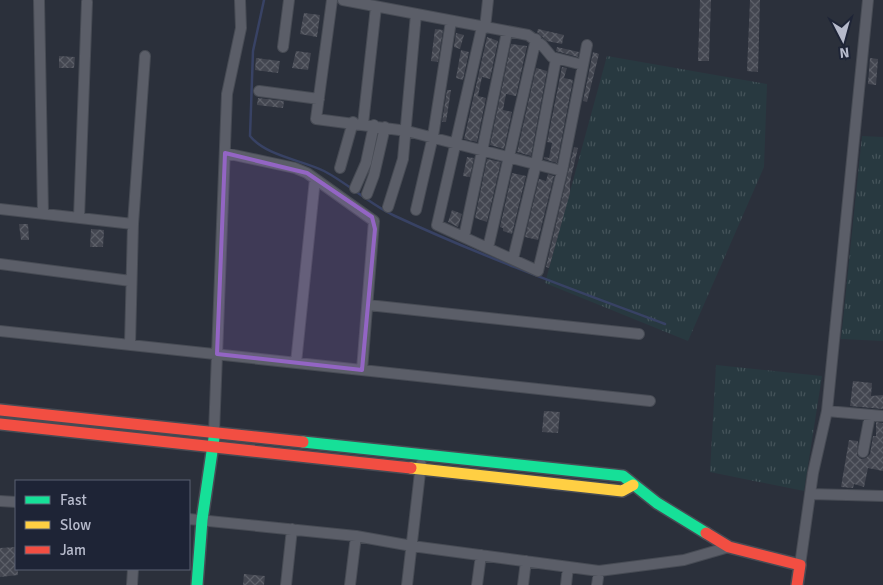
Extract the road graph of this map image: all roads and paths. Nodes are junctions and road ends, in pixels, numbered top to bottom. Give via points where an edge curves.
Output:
1 (39, 0) edge
2 (240, 0) edge
3 (289, 0) edge
4 (332, 0) edge
5 (343, 0) edge
6 (488, 0) edge
7 (868, 0) edge
8 (87, 2) dead end
9 (376, 7) junction
10 (416, 14) junction
11 (452, 21) junction
12 (484, 28) junction
13 (507, 32) junction
14 (536, 40) junction
15 (587, 45) dead end
16 (284, 47) dead end
17 (145, 56) dead end
18 (556, 59) junction
19 (583, 65) junction
20 (259, 91) dead end
21 (319, 99) junction
22 (358, 123) junction
23 (374, 125) junction
24 (385, 127) junction
25 (407, 130) junction
26 (434, 136) junction
27 (456, 142) junction
28 (482, 149) junction
29 (225, 153) junction
30 (508, 156) junction
31 (536, 164) junction
32 (340, 168) dead end
33 (562, 171) junction
34 (315, 178) junction
35 (355, 188) dead end
36 (367, 194) dead end
37 (388, 207) dead end
38 (0, 210) edge
39 (416, 210) dead end
40 (43, 214) junction
41 (80, 218) junction
42 (133, 224) junction
43 (464, 237) junction
44 (488, 248) junction
45 (513, 259) junction
46 (0, 264) edge
47 (131, 281) junction
48 (368, 305) junction
49 (0, 331) edge
50 (639, 334) dead end
51 (130, 345) junction
52 (217, 354) junction
53 (296, 363) junction
54 (362, 370) junction
55 (650, 401) dead end
56 (0, 410) edge
57 (827, 411) junction
58 (870, 415) junction
59 (883, 416) edge
60 (0, 424) edge
61 (214, 433) junction
62 (213, 447) junction
63 (863, 452) dead end
64 (423, 455) junction
65 (420, 470) junction
66 (633, 485) junction
67 (810, 494) junction
68 (883, 496) edge
69 (0, 501) edge
70 (15, 502) edge
71 (190, 519) edge
72 (202, 520) junction
73 (292, 529) junction
74 (356, 536) junction
75 (412, 546) junction
76 (729, 547) junction
77 (480, 555) junction
78 (526, 561) junction
79 (800, 565) junction
80 (568, 567) junction
81 (133, 570) edge
82 (599, 571) junction
83 (132, 585) edge
84 (198, 585) edge
85 (286, 585) edge
86 (350, 585) edge
87 (407, 585) edge
88 (477, 585) edge
89 (523, 585) edge
90 (566, 585) edge
91 (597, 585) edge
92 (797, 585) edge

1 - 40 street
2 - 29 street via 241,28 227,94
3 - 16 street
4 - 21 street
5 - 9 street
6 - 12 street
7 - 57 street
8 - 41 street
9 - 10 street
9 - 22 street
10 - 11 street
10 - 25 street
11 - 12 street
11 - 26 street
12 - 13 street
12 - 27 street
13 - 14 street via 528,35
13 - 28 street
14 - 18 street
14 - 30 street
15 - 19 street
17 - 42 street
18 - 19 street
18 - 31 street
19 - 33 street
20 - 21 street
21 - 22 street via 316,119
22 - 23 street
22 - 32 street
23 - 24 street
23 - 35 street via 366,163
24 - 25 street
24 - 36 street
25 - 26 street
25 - 37 street via 401,170
26 - 27 street
26 - 39 street
27 - 28 street
27 - 43 street via 437,225
28 - 30 street
28 - 43 street
29 - 34 street via 295,168
29 - 52 street
30 - 31 street
30 - 44 street
31 - 33 street
31 - 45 street
33 - 45 street via 538,271
34 - 48 street via 374,221
34 - 53 street
38 - 40 street
40 - 41 street
41 - 42 street
42 - 47 street
43 - 44 street
44 - 45 street
46 - 47 street
47 - 51 street
48 - 50 street
48 - 54 street
49 - 51 street
51 - 52 street
52 - 53 street
52 - 61 street
53 - 54 street
54 - 55 street
56 - 61 street
57 - 58 street
57 - 67 street
58 - 59 street
58 - 63 street
60 - 62 street
61 - 62 street
61 - 64 street
62 - 65 street
62 - 72 street
64 - 65 street
64 - 66 street via 623,476
65 - 66 street via 622,491
65 - 75 street
66 - 76 street
67 - 68 street
67 - 79 street
69 - 70 street
71 - 72 street
72 - 73 street
72 - 84 street
73 - 74 street
73 - 85 street
74 - 75 street
74 - 86 street
75 - 77 street
75 - 87 street
76 - 79 street
76 - 82 street via 684,560
77 - 78 street
77 - 88 street
78 - 80 street
78 - 89 street
79 - 92 street
80 - 82 street
80 - 90 street
81 - 83 street
82 - 91 street

